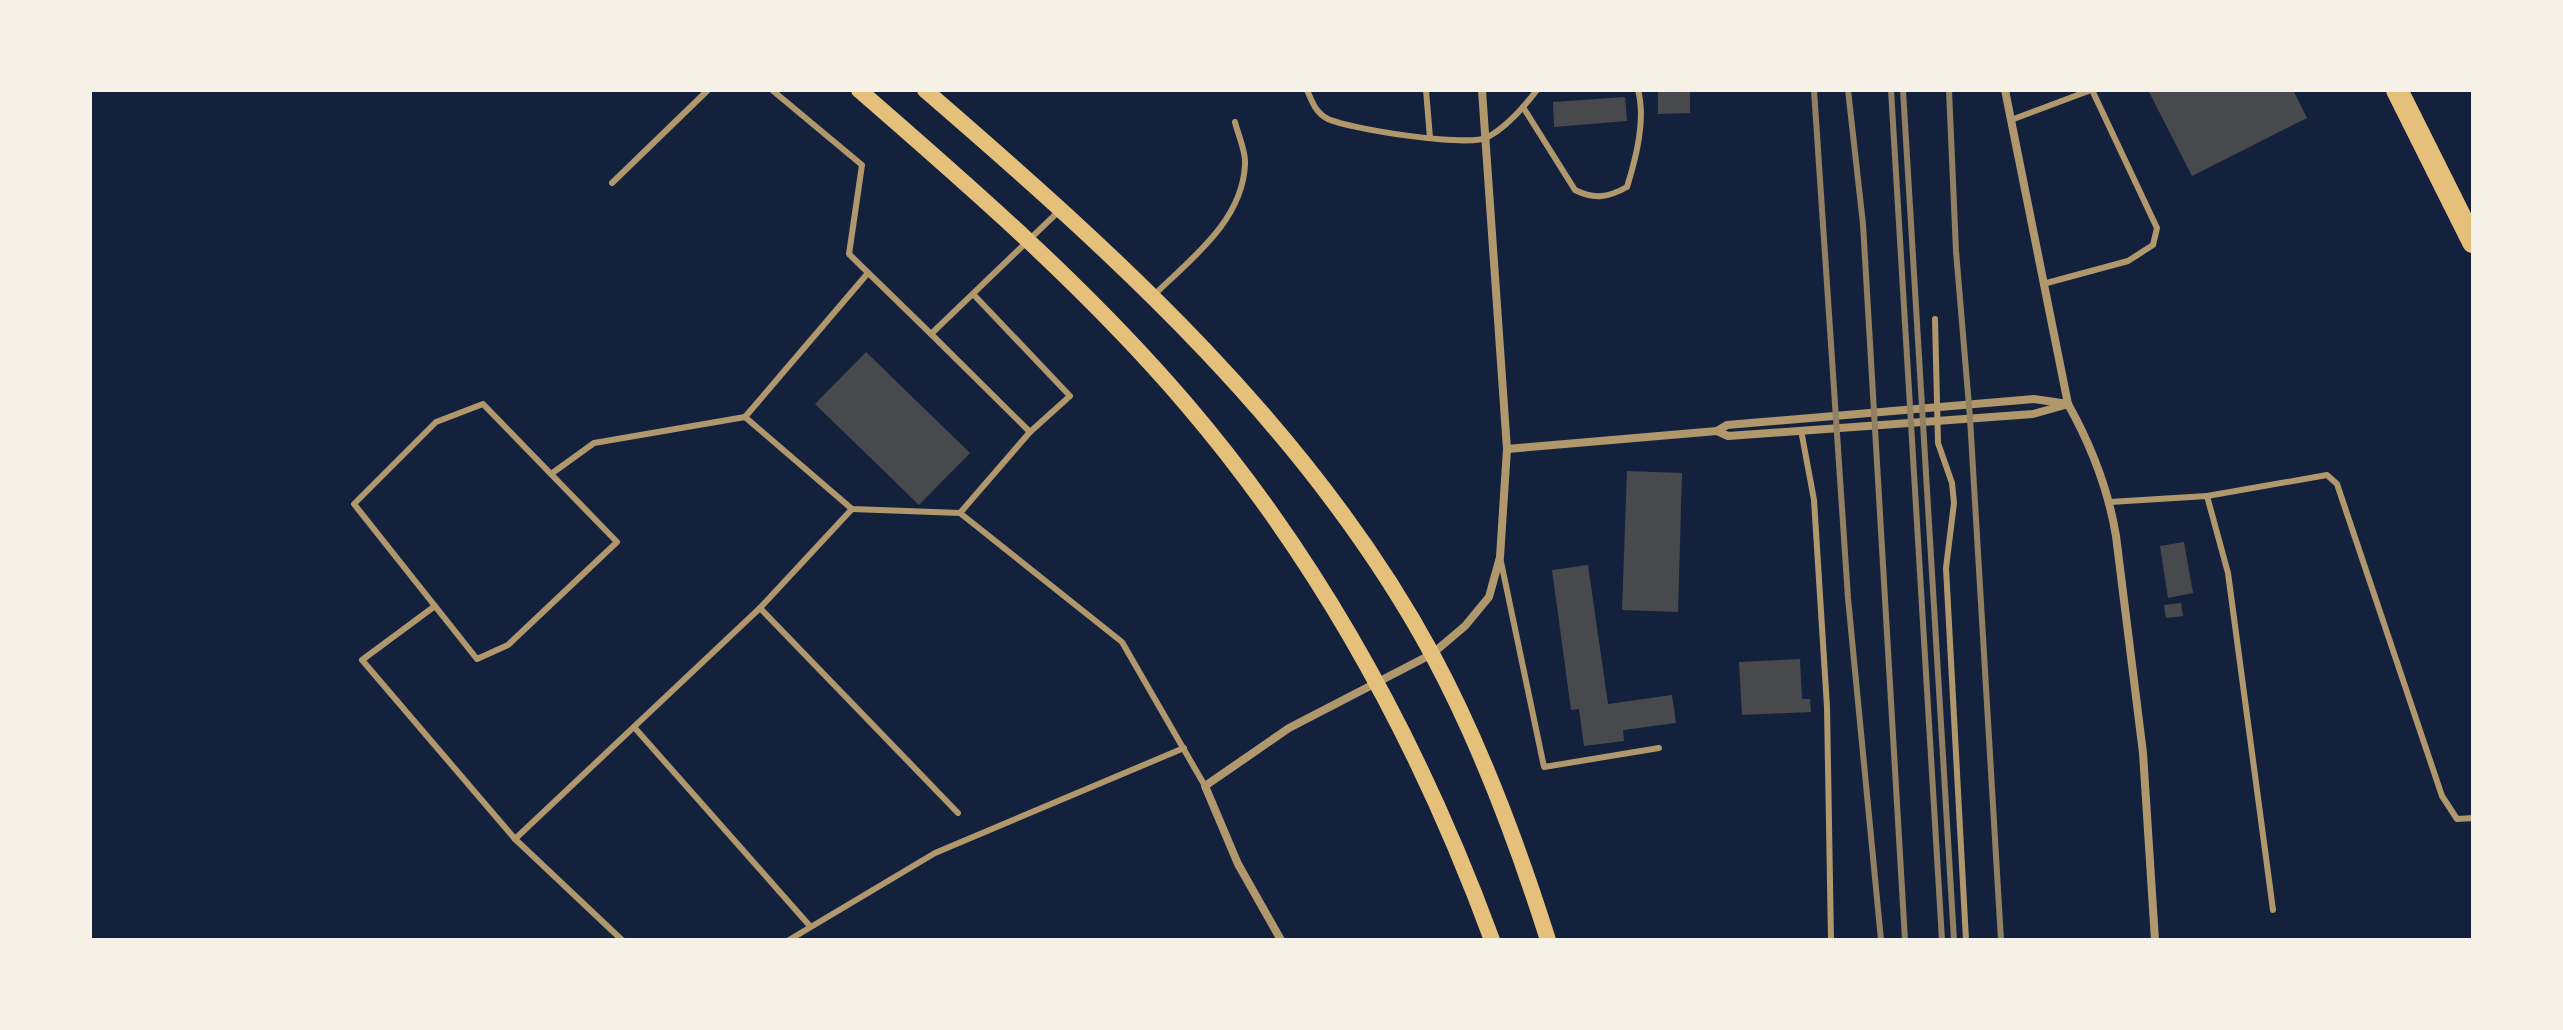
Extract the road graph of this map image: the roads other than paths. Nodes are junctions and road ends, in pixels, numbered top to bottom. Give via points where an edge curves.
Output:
1 (708, 90) edge
2 (772, 90) edge
3 (859, 90) edge
4 (925, 90) edge
5 (1307, 90) edge
6 (1426, 90) edge
7 (1482, 90) edge
8 (1537, 90) edge
9 (1638, 90) edge
10 (2005, 90) edge
11 (2092, 90) edge
12 (2397, 90) edge
13 (1523, 107) junction
14 (2011, 120) junction
15 (1235, 122) dead end
16 (1430, 138) junction
17 (1486, 139) junction
18 (612, 183) dead end
19 (1059, 211) junction
20 (1027, 242) junction
21 (2473, 242) edge
22 (868, 273) junction
23 (2042, 285) junction
24 (974, 295) junction
25 (1152, 297) junction
26 (1935, 319) dead end
27 (931, 334) junction
28 (2068, 404) junction
29 (1937, 407) junction
30 (745, 417) junction
31 (1938, 420) junction
32 (1801, 430) junction
33 (1717, 431) junction
34 (1030, 432) junction
35 (1507, 449) junction
36 (551, 474) junction
37 (2207, 496) junction
38 (2110, 502) junction
39 (852, 509) junction
40 (960, 513) junction
41 (1500, 557) junction
42 (435, 606) junction
43 (760, 608) junction
44 (1432, 654) junction
45 (1378, 684) junction
46 (634, 727) junction
47 (1184, 748) junction
48 (1659, 748) dead end
49 (1205, 786) junction
50 (958, 813) dead end
51 (2473, 818) edge
52 (515, 839) junction
53 (2273, 910) dead end
54 (809, 925) junction
55 (622, 940) edge
56 (789, 940) edge
57 (1281, 940) edge
58 (1492, 940) edge
59 (1548, 940) edge
60 (1831, 940) edge
61 (1966, 940) edge
62 (2155, 940) edge

1 - 18 lane
2 - 22 lane via 862,165 849,254
3 - 20 main road
4 - 19 main road
5 - 16 lane via 1315,108 1328,119
6 - 16 lane
7 - 17 street
8 - 13 lane
9 - 13 lane via 1635,161 1627,187 1611,196 1589,197 1575,190
10 - 14 street
11 - 14 lane
11 - 23 lane via 2157,228 2153,245 2128,261
12 - 21 highway
13 - 17 lane
14 - 23 street
15 - 25 lane via 1246,162 1239,201 1205,245
16 - 17 lane
17 - 35 street
19 - 20 lane
19 - 25 main road
20 - 24 lane
20 - 45 main road via 1188,406 1277,522
22 - 27 lane
22 - 30 lane
23 - 28 street
24 - 27 lane
24 - 34 lane via 1070,396
25 - 44 main road via 1246,392 1309,468
26 - 29 lane
27 - 34 lane
28 - 29 street via 2034,399
28 - 31 street via 2033,414
28 - 38 street via 2094,451
29 - 31 lane
29 - 33 street via 1727,425
30 - 36 lane via 594,443
30 - 39 lane
31 - 32 street
31 - 61 lane via 1938,443 1954,503 1946,568
32 - 33 street via 1728,436
32 - 60 lane via 1814,500 1825,675
33 - 35 street
34 - 40 lane
35 - 41 street
36 - 42 lane via 617,542 508,645 477,659
36 - 42 lane via 483,404 436,422 354,504
37 - 38 lane
37 - 51 lane via 2327,475 2337,484 2442,796 2457,819
37 - 53 lane via 2228,573
38 - 62 street via 2143,753
39 - 40 lane
39 - 43 lane
40 - 47 lane via 1122,642
41 - 44 street via 1489,597
41 - 48 lane via 1544,767
42 - 52 lane via 362,660
43 - 46 lane
43 - 50 lane
44 - 45 street
44 - 59 main road via 1486,767
45 - 49 street via 1289,728
45 - 58 main road via 1440,809
46 - 52 lane
46 - 54 lane
47 - 49 lane
47 - 54 lane via 935,853
49 - 57 street via 1238,864
52 - 55 lane
54 - 56 lane

